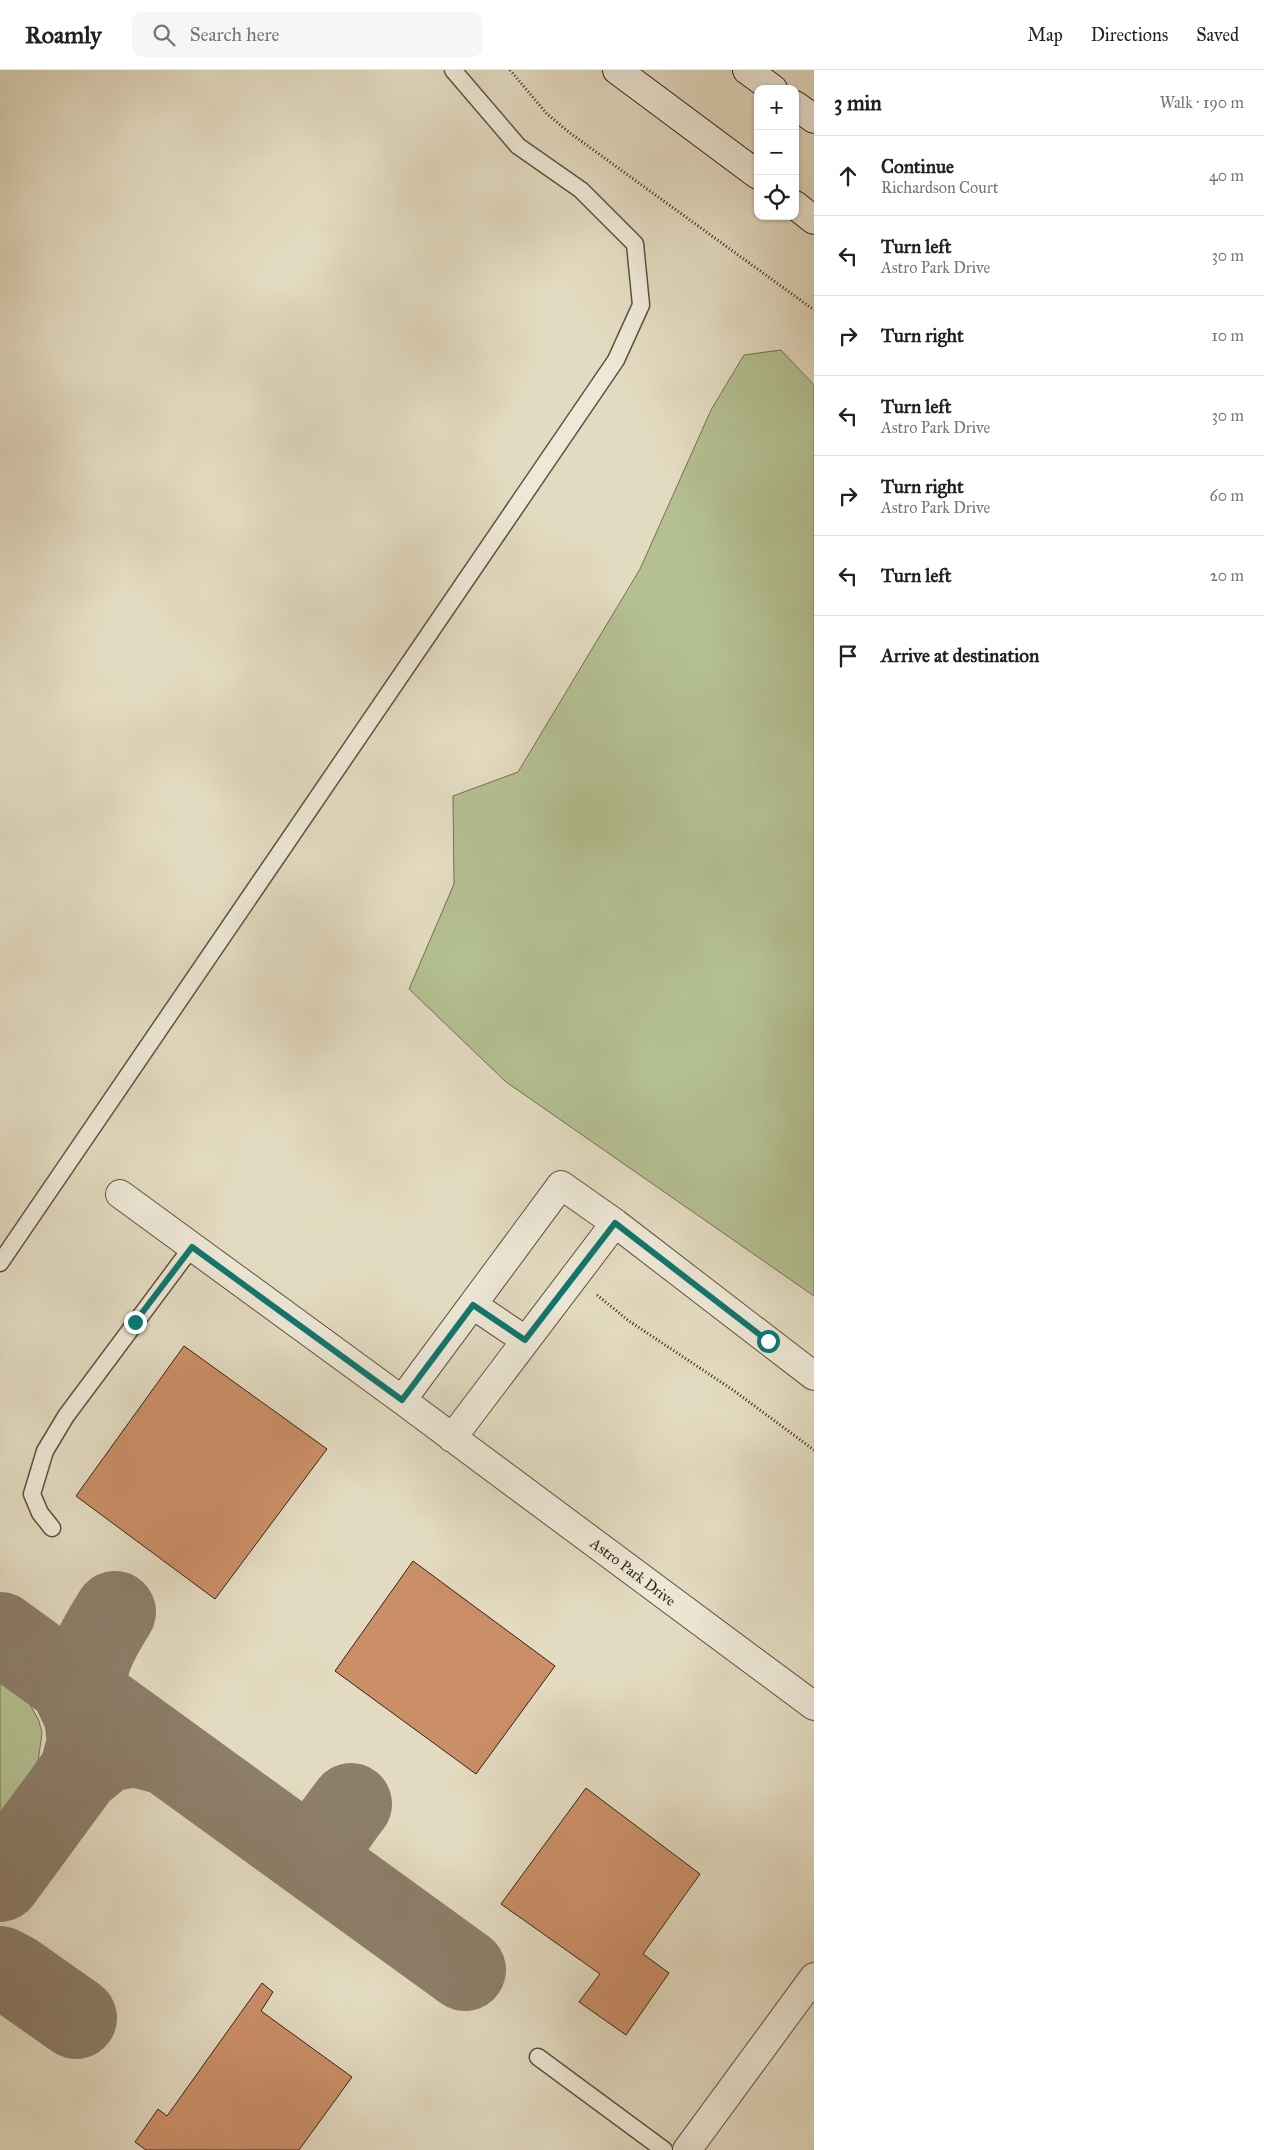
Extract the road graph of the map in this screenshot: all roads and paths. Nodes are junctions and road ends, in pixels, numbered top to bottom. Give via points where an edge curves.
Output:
1 (453, 70) edge
2 (510, 70) edge
3 (617, 70) edge
4 (747, 70) edge
5 (768, 85) edge
6 (799, 108) edge
7 (814, 119) edge
8 (754, 172) edge
9 (799, 208) edge
10 (814, 220) edge
11 (814, 310) edge
12 (120, 1194) dead end
13 (615, 1223) junction
14 (192, 1247) junction
15 (0, 1263) edge
16 (574, 1277) junction
17 (473, 1305) junction
18 (525, 1340) junction
19 (814, 1376) edge
20 (402, 1400) junction
21 (452, 1438) junction
22 (814, 1450) edge
23 (52, 1528) dead end
24 (814, 1706) edge
25 (814, 1977) edge
26 (538, 2057) dead end
27 (664, 2150) edge
28 (687, 2150) edge

1 - 15 lane via 518,146 581,190 635,244 641,305 616,360
2 - 11 path via 547,114 570,133
3 - 8 street
4 - 5 street
6 - 7 street
9 - 10 street
12 - 14 street, Astro Park Drive
13 - 16 street
13 - 17 street via 561,1185
13 - 19 street
14 - 20 street, Astro Park Drive
14 - 23 lane via 66,1416 45,1451 32,1494 40,1513
16 - 18 street
16 - 22 path via 629,1321 733,1390
17 - 18 street
17 - 20 street
18 - 21 street
20 - 21 street, Astro Park Drive
21 - 24 street, Astro Park Drive
25 - 28 street
26 - 27 lane

